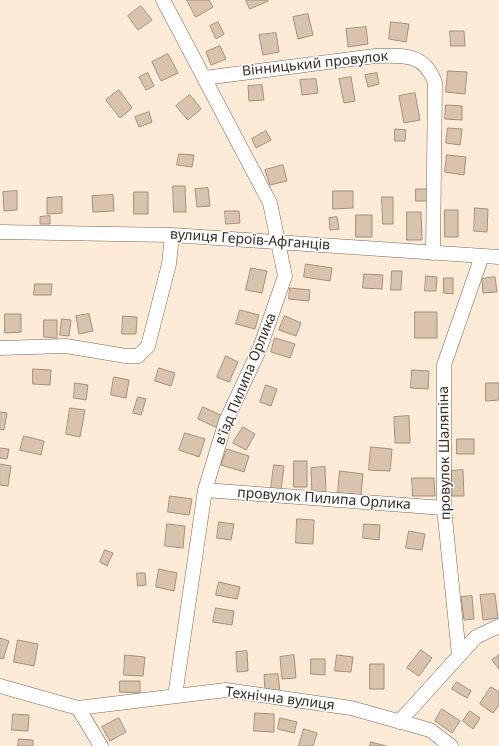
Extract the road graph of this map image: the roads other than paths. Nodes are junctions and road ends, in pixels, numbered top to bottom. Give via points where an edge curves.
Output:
1 (163, 0) edge
2 (204, 78) junction
3 (0, 232) edge
4 (172, 235) junction
5 (279, 242) junction
6 (433, 253) junction
7 (482, 256) junction
8 (499, 257) edge
9 (0, 348) edge
10 (205, 490) junction
11 (444, 508) junction
12 (499, 626) edge
13 (459, 656) junction
14 (0, 686) edge
15 (175, 696) junction
16 (78, 708) junction
17 (399, 722) junction
18 (101, 746) edge
19 (451, 746) edge

1 - 2 street, в'їзд Пилипа Орлика
2 - 5 street, в'їзд Пилипа Орлика via 270,203
2 - 6 street, Вінницький провулок via 375,56 399,55 424,64 431,71 434,83
3 - 4 street, вулиця Героїв-Афганців
4 - 5 street, вулиця Героїв-Афганців
4 - 9 street via 169,264 148,346 138,356 66,346
5 - 6 street, вулиця Героїв-Афганців
5 - 10 street, в'їзд Пилипа Орлика via 285,276 260,348 226,421
6 - 7 street, вулиця Героїв-Афганців
7 - 8 street, вулиця Героїв-Афганців
7 - 11 street, провулок Шаляпіна via 444,365
10 - 11 street, провулок Пилипа Орлика
10 - 15 street, в'їзд Пилипа Орлика
11 - 13 street, провулок Шаляпіна
12 - 13 street via 476,637
13 - 17 street
14 - 16 street
15 - 16 street, Технічна вулиця
15 - 17 street, Технічна вулиця via 226,690 351,708
16 - 18 street
17 - 19 street, Технічна вулиця via 430,730

